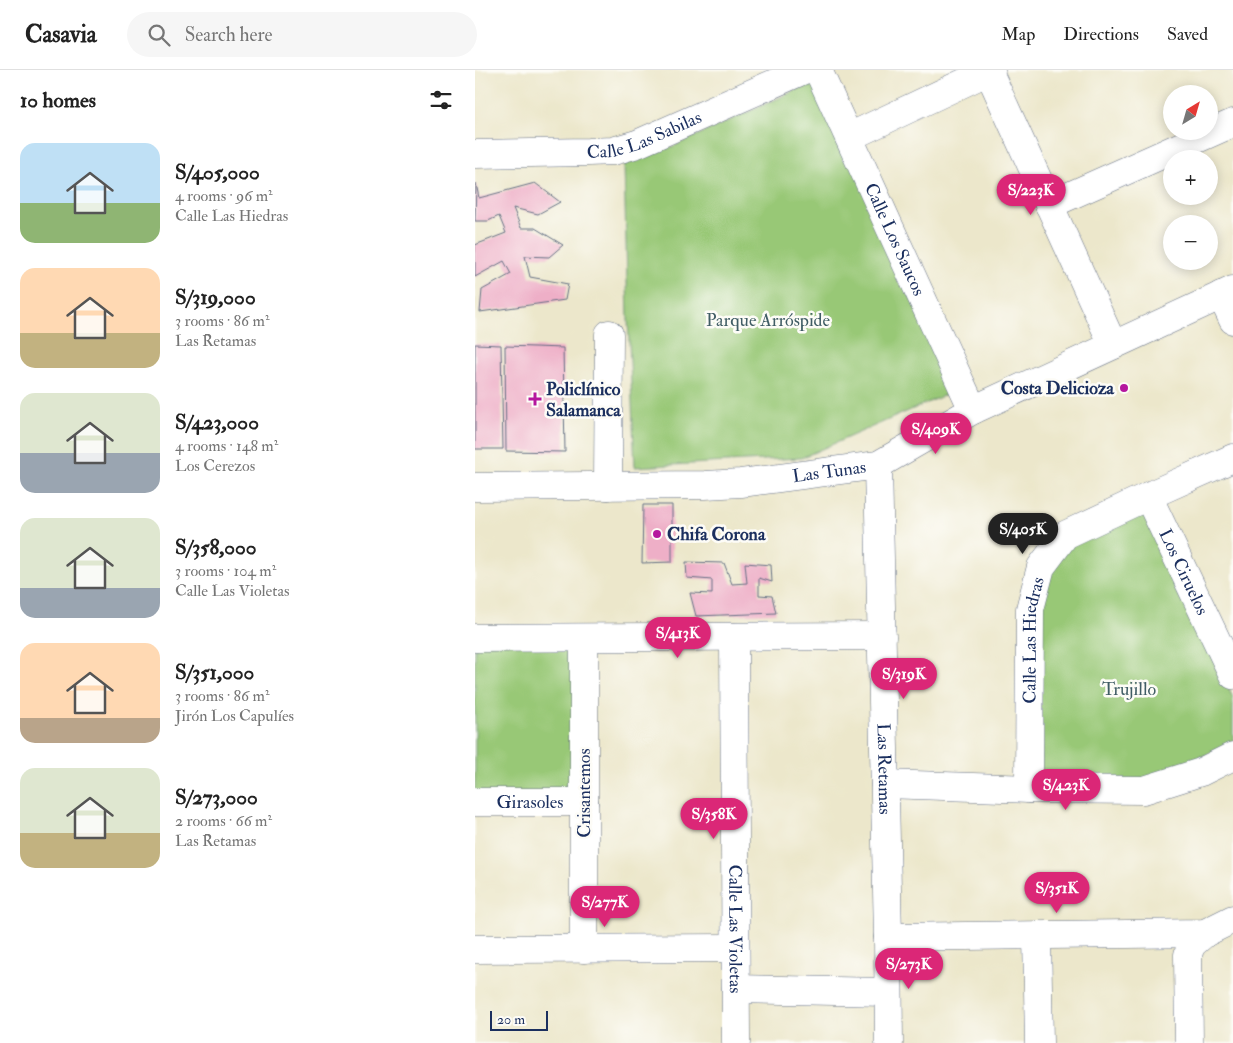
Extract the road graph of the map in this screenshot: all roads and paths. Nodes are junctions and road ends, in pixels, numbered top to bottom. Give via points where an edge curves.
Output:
1 (804, 70) edge
2 (818, 70) edge
3 (989, 70) edge
4 (1233, 123) edge
5 (849, 137) junction
6 (475, 154) edge
7 (1049, 205) junction
8 (1227, 292) edge
9 (1233, 320) edge
10 (609, 334) dead end
11 (1113, 345) junction
12 (973, 410) junction
13 (1233, 458) edge
14 (878, 464) junction
15 (475, 486) edge
16 (608, 486) junction
17 (1148, 496) junction
18 (882, 636) junction
19 (734, 637) junction
20 (475, 638) edge
21 (584, 638) junction
22 (1233, 675) edge
23 (1233, 756) edge
24 (885, 784) junction
25 (1029, 789) junction
26 (475, 802) edge
27 (584, 802) junction
28 (1233, 919) edge
29 (1205, 933) junction
30 (1037, 935) junction
31 (888, 937) junction
32 (735, 948) junction
33 (475, 949) edge
34 (584, 949) junction
35 (736, 989) junction
36 (888, 992) junction
37 (736, 1043) edge
38 (889, 1043) edge
39 (1039, 1043) edge
40 (1189, 1043) edge

1 - 6 street, Calle Las Sabilas via 637,144 613,151
2 - 5 street, Calle Los Saucos
3 - 5 street
3 - 7 street
4 - 7 street
5 - 12 street, Calle Los Saucos
7 - 11 street
8 - 9 street
8 - 11 street, Las Tunas
10 - 16 street
11 - 12 street, Las Tunas
12 - 14 street, Las Tunas
13 - 17 street, Calle Las Hiedras
14 - 16 street, Las Tunas via 741,483
14 - 18 street, Las Retamas
15 - 16 street, Las Tunas
17 - 22 street, Los Ciruelos
17 - 25 street, Calle Las Hiedras via 1065,534 1041,567 1029,609
18 - 19 street
18 - 24 street, Las Retamas
19 - 21 street
19 - 32 street, Calle Las Violetas
20 - 21 street
21 - 27 street, Crisantemos
23 - 25 street via 1201,772 1144,790
24 - 25 street
24 - 31 street, Las Retamas
26 - 27 street, Girasoles
27 - 34 street, Crisantemos
28 - 29 street
29 - 30 street
29 - 40 street via 1191,945 1188,955
30 - 31 street
30 - 39 street
31 - 36 street, Las Retamas
32 - 34 street
32 - 35 street, Calle Las Violetas
33 - 34 street
35 - 36 street
35 - 37 street, Calle Las Violetas
36 - 38 street, Las Retamas

